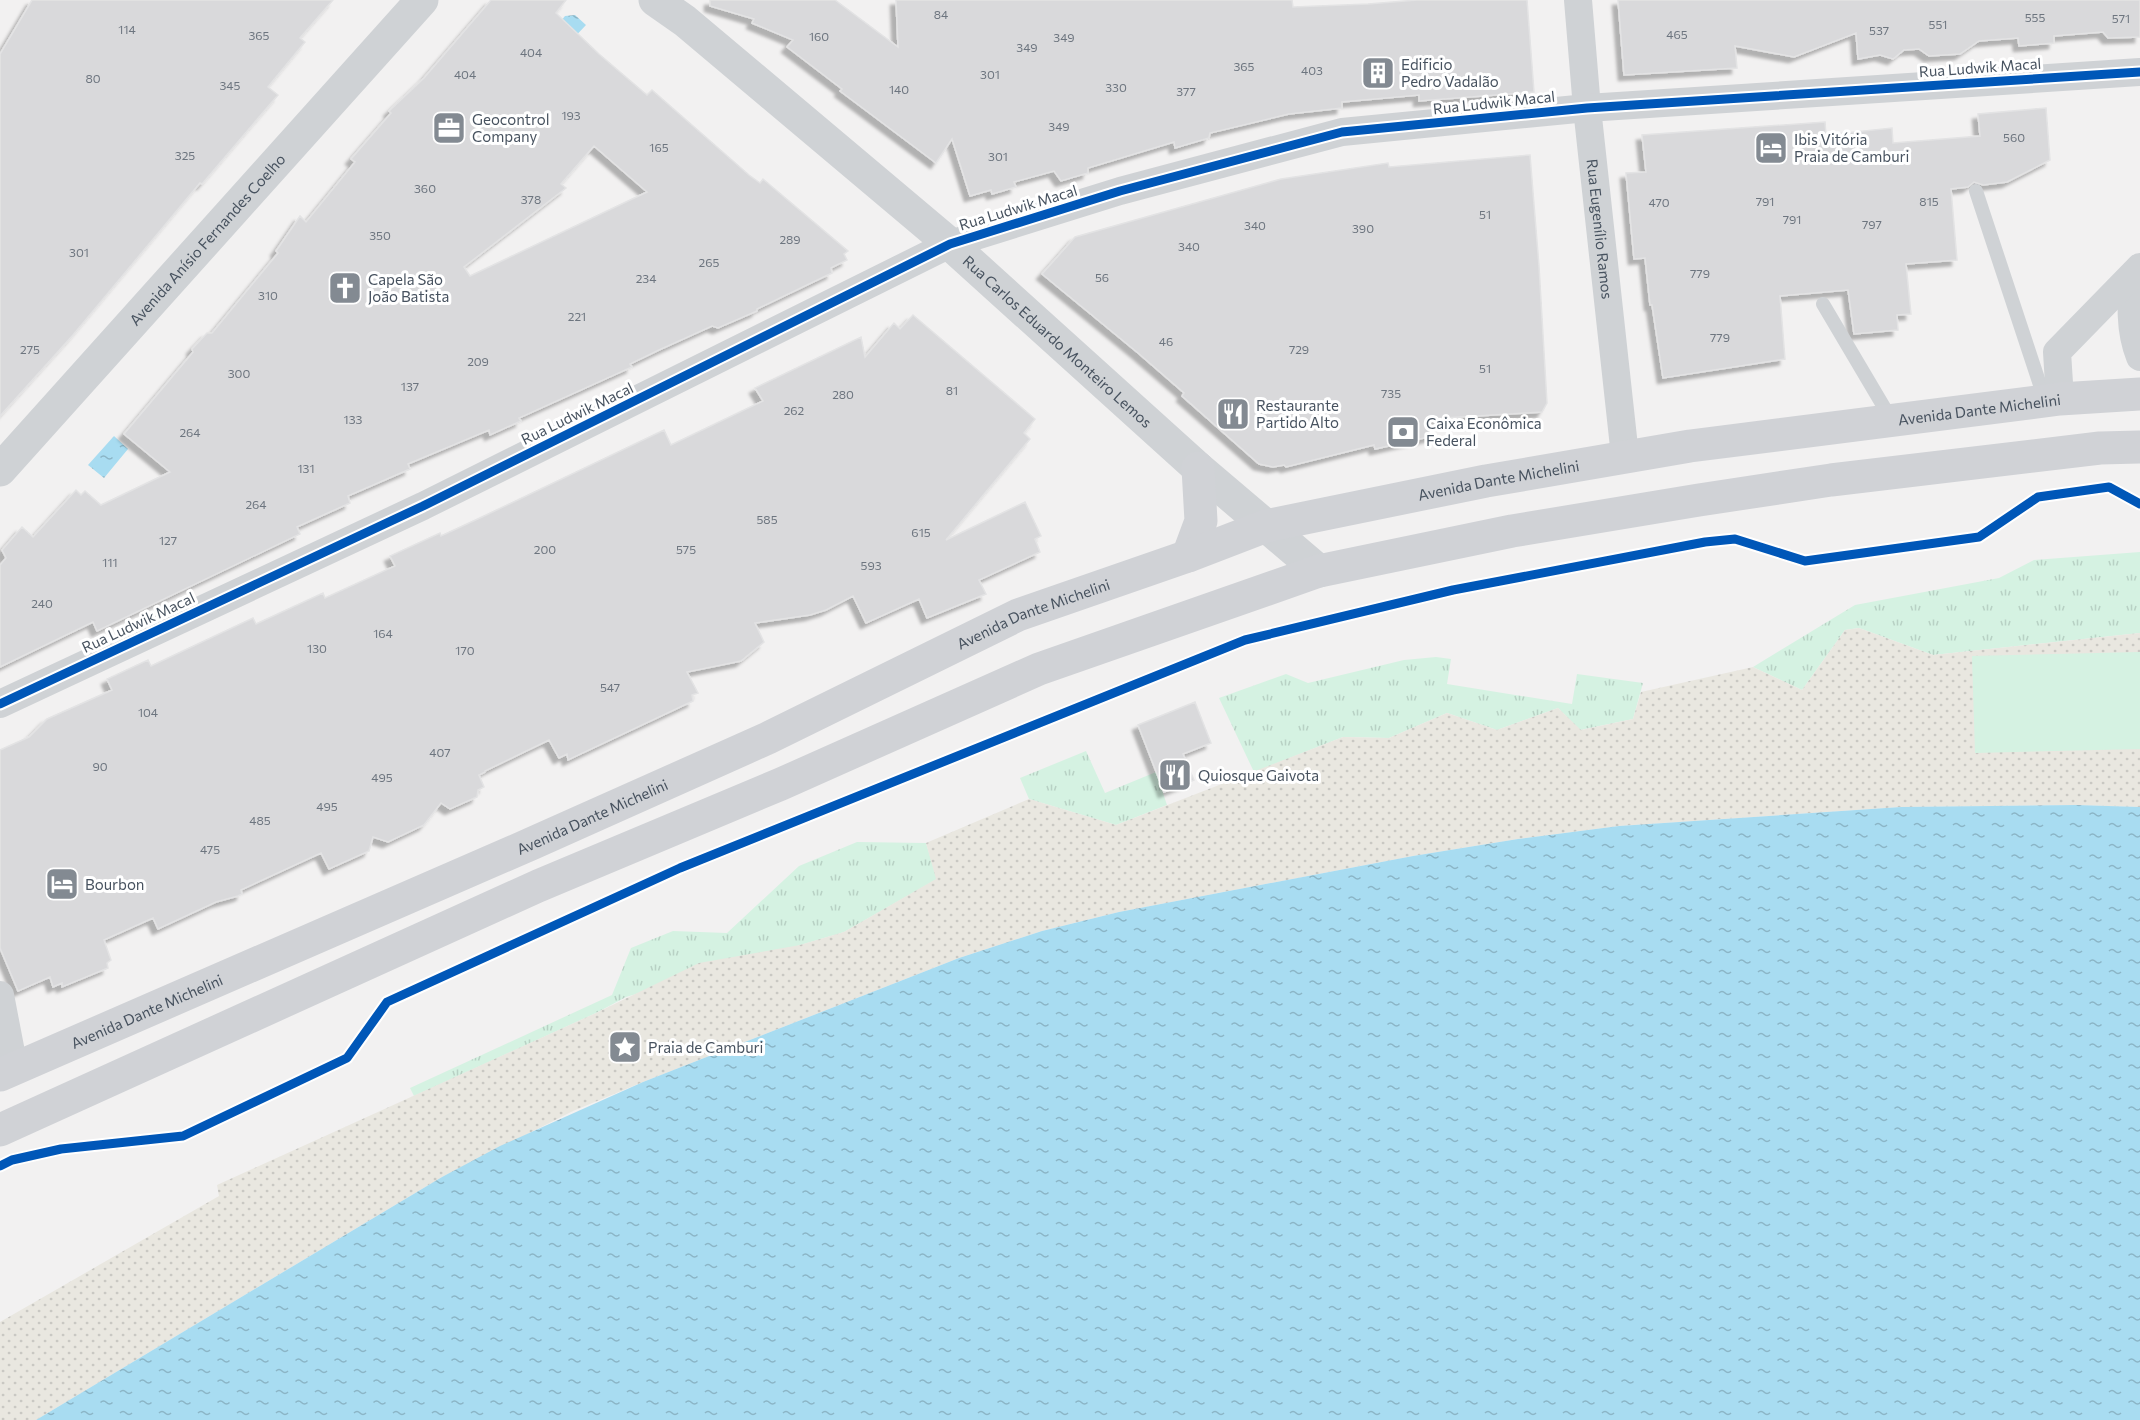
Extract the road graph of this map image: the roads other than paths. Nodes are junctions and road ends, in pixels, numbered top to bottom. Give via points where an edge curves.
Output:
1 (655, 0) edge
2 (1578, 0) edge
3 (419, 2) edge
4 (675, 10) edge
5 (2140, 72) edge
6 (1587, 108) junction
7 (1976, 191) dead end
8 (950, 244) junction
9 (2137, 270) edge
10 (1823, 304) dead end
11 (2140, 357) edge
12 (2140, 394) edge
13 (2053, 399) junction
14 (1891, 419) junction
15 (2140, 447) edge
16 (1625, 456) junction
17 (1198, 468) junction
18 (0, 470) edge
19 (1266, 526) junction
20 (1188, 556) junction
21 (1318, 571) junction
22 (0, 704) edge
23 (0, 995) edge
24 (7, 1072) edge
25 (0, 1130) edge

1 - 4 street, Rua Carlos Eduardo Monteiro Lemos
2 - 6 street, Rua Eugenílio Ramos
3 - 18 street, Avenida Anísio Fernandes Coelho
4 - 8 street, Rua Carlos Eduardo Monteiro Lemos
5 - 6 street, Rua Ludwik Macal
6 - 8 street, Rua Ludwik Macal via 1342,132 1120,191
6 - 16 street, Rua Eugenílio Ramos
7 - 13 lane
8 - 17 street, Rua Carlos Eduardo Monteiro Lemos
8 - 22 street, Rua Ludwik Macal via 423,506
9 - 11 street via 2130,308
9 - 13 street via 2057,352
10 - 14 lane
12 - 13 main road, Avenida Dante Michelini
13 - 14 main road, Avenida Dante Michelini
14 - 16 main road, Avenida Dante Michelini
15 - 21 main road via 2100,448 1831,480 1512,531
16 - 19 main road, Avenida Dante Michelini
17 - 19 street, Rua Carlos Eduardo Monteiro Lemos
17 - 20 main road via 1202,521
19 - 20 main road, Avenida Dante Michelini
19 - 21 street, Rua Carlos Eduardo Monteiro Lemos
20 - 24 main road, Avenida Dante Michelini via 1018,615 768,738
21 - 25 main road via 1039,669 538,886
23 - 24 street

